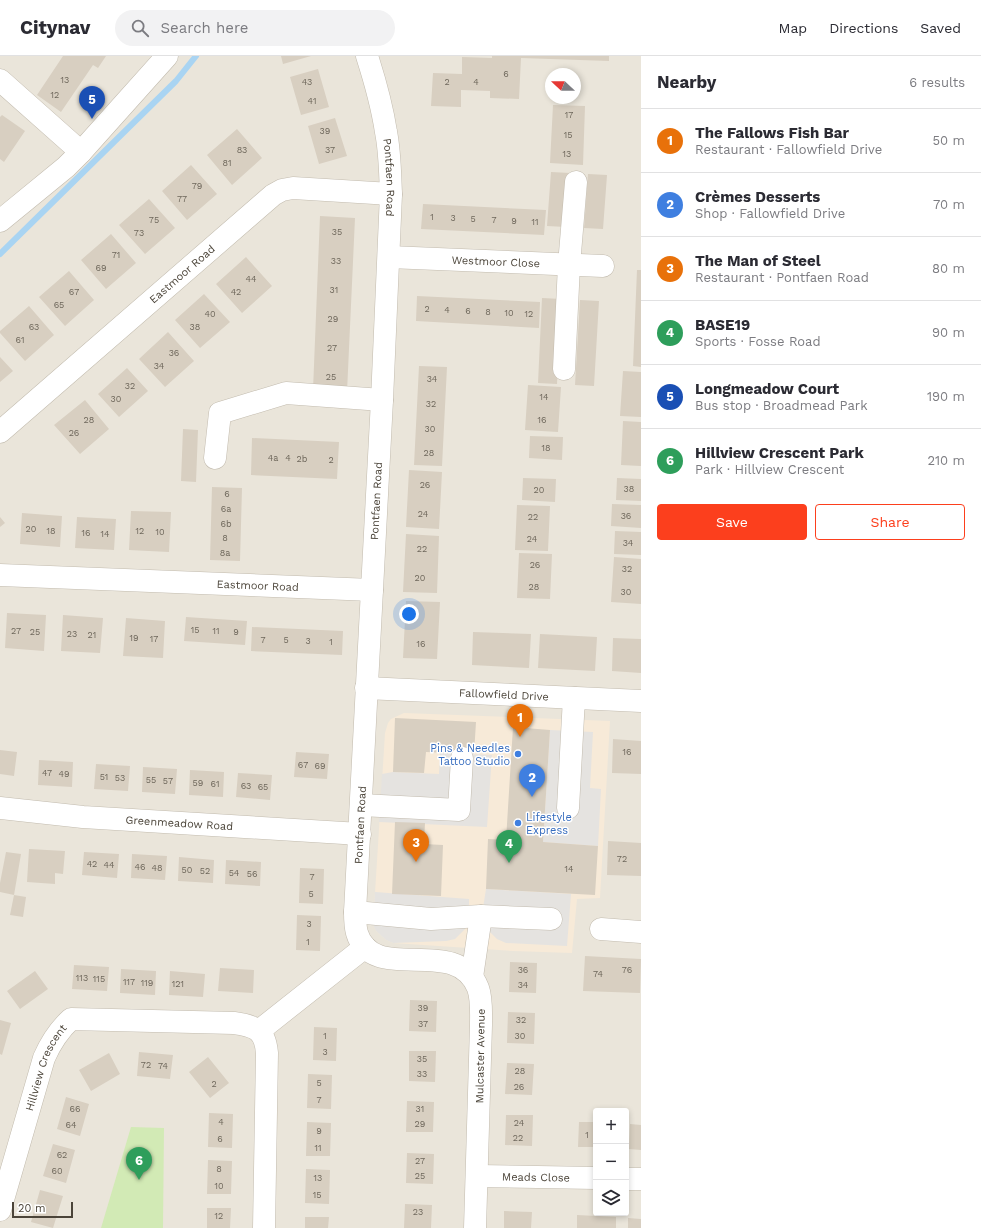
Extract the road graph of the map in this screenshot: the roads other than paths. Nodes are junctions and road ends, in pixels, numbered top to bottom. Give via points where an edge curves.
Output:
1 (167, 56) edge
2 (367, 56) edge
3 (0, 80) edge
4 (81, 152) junction
5 (576, 182) dead end
6 (391, 194) junction
7 (0, 222) edge
8 (389, 257) junction
9 (569, 265) junction
10 (603, 266) dead end
11 (564, 369) dead end
12 (382, 400) junction
13 (0, 432) edge
14 (216, 458) dead end
15 (0, 575) edge
16 (372, 590) junction
17 (366, 688) junction
18 (574, 698) junction
19 (641, 701) edge
20 (462, 758) dead end
21 (361, 805) junction
22 (0, 808) edge
23 (568, 808) dead end
24 (360, 834) junction
25 (355, 912) junction
26 (482, 916) junction
27 (551, 919) dead end
28 (602, 929) dead end
29 (641, 932) edge
30 (365, 947) junction
31 (472, 977) junction
32 (260, 1030) junction
33 (477, 1176) junction
34 (593, 1178) edge
35 (629, 1179) edge
36 (641, 1180) edge
37 (0, 1210) edge
38 (264, 1228) edge
39 (476, 1228) edge

1 - 4 street
2 - 6 street, Pontfaen Road via 386,131
3 - 4 street
4 - 7 street
5 - 9 street
6 - 8 street, Pontfaen Road
6 - 13 street, Eastmoor Road via 293,188 273,195
8 - 9 street, Westmoor Close
8 - 12 street, Pontfaen Road
9 - 10 street, Westmoor Close
9 - 11 street
12 - 14 street via 286,393 220,413
12 - 16 street, Pontfaen Road
15 - 16 street, Eastmoor Road
16 - 17 street, Pontfaen Road
17 - 18 street, Fallowfield Drive
17 - 21 street, Pontfaen Road
18 - 19 street, Fallowfield Drive
18 - 23 street
20 - 21 street via 459,810
21 - 24 street, Pontfaen Road
22 - 24 street, Greenmeadow Road via 82,817
24 - 25 street, Pontfaen Road
25 - 26 street via 431,919
25 - 30 street, Pontfaen Road via 357,933
26 - 27 street
26 - 31 street
28 - 29 street
30 - 31 street via 378,956 447,962 463,969
30 - 32 street
31 - 33 street, Mulcaster Avenue via 478,989 481,1007
32 - 37 street, Hillview Crescent via 234,1023 71,1018 60,1029 44,1058
32 - 38 street via 268,1053
33 - 34 street, Meads Close
33 - 39 street, Mulcaster Avenue
35 - 36 street

